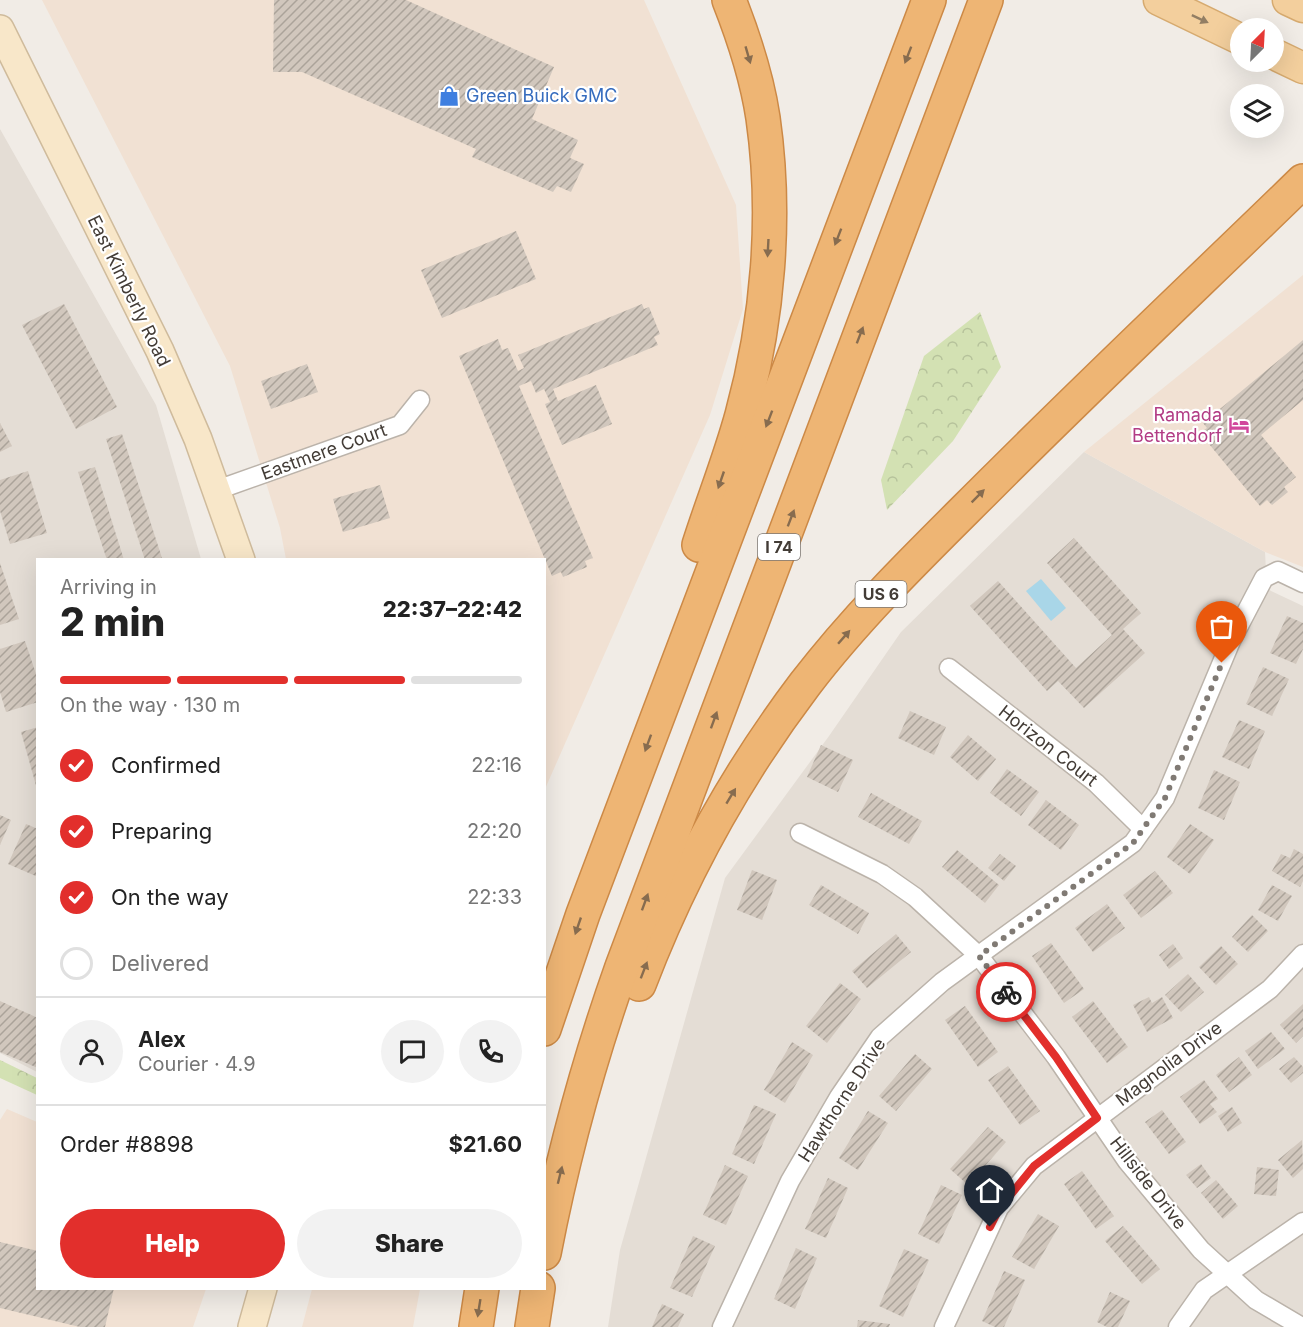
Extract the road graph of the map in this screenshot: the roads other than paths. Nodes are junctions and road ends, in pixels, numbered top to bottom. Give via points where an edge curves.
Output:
1 (729, 0) edge
2 (928, 0) edge
3 (987, 0) edge
4 (1159, 0) edge
5 (1288, 0) edge
6 (1303, 7) edge
7 (0, 29) edge
8 (1230, 34) edge
9 (1284, 59) edge
10 (1303, 68) edge
11 (1303, 182) edge
12 (420, 400) dead end
13 (217, 490) junction
14 (240, 558) edge
15 (1303, 583) edge
16 (949, 668) dead end
17 (675, 669) junction
18 (1143, 829) junction
19 (800, 833) dead end
20 (1303, 954) edge
21 (979, 956) junction
22 (546, 1023) edge
23 (582, 1097) junction
24 (1097, 1118) junction
25 (1303, 1222) edge
26 (546, 1243) edge
27 (1228, 1274) junction
28 (482, 1290) edge
29 (538, 1290) edge
30 (476, 1327) edge
31 (532, 1327) edge
32 (722, 1327) edge
33 (944, 1327) edge
34 (1178, 1327) edge
35 (1302, 1327) edge

1 -> 17 highway via 749,57 763,116 769,198 767,274 742,417 672,626
2 -> 17 highway
23 -> 3 highway, I 74 via 603,1022 649,891
4 -> 8 main road
5 - 6 main road
7 - 13 main road, East Kimberly Road via 160,351
9 - 10 main road
23 -> 11 highway, US 6 via 612,1051 651,951 699,853 758,750 812,676 924,550
12 - 13 street, Eastmere Court via 400,425
13 - 14 main road, East Kimberly Road
15 - 18 street, Hawthorne Drive via 1278,572 1264,578 1231,641 1165,798
16 - 18 street, Horizon Court via 1096,783
17 -> 22 highway
18 - 21 street, Hawthorne Drive via 1133,843
19 - 21 street, Hillside Drive via 899,885
20 - 24 street, Magnolia Drive via 1270,989
21 - 24 street, Hillside Drive
21 - 32 street, Hawthorne Drive via 942,982 879,1037 838,1097 790,1181
26 -> 23 highway, I 74
24 - 27 street, Hillside Drive via 1127,1161 1201,1250
24 - 33 street, Magnolia Drive via 1034,1166 999,1209
25 - 27 street
27 - 34 street via 1204,1290
27 - 35 street, Hillside Drive via 1256,1300
28 -> 30 highway
29 - 31 highway

